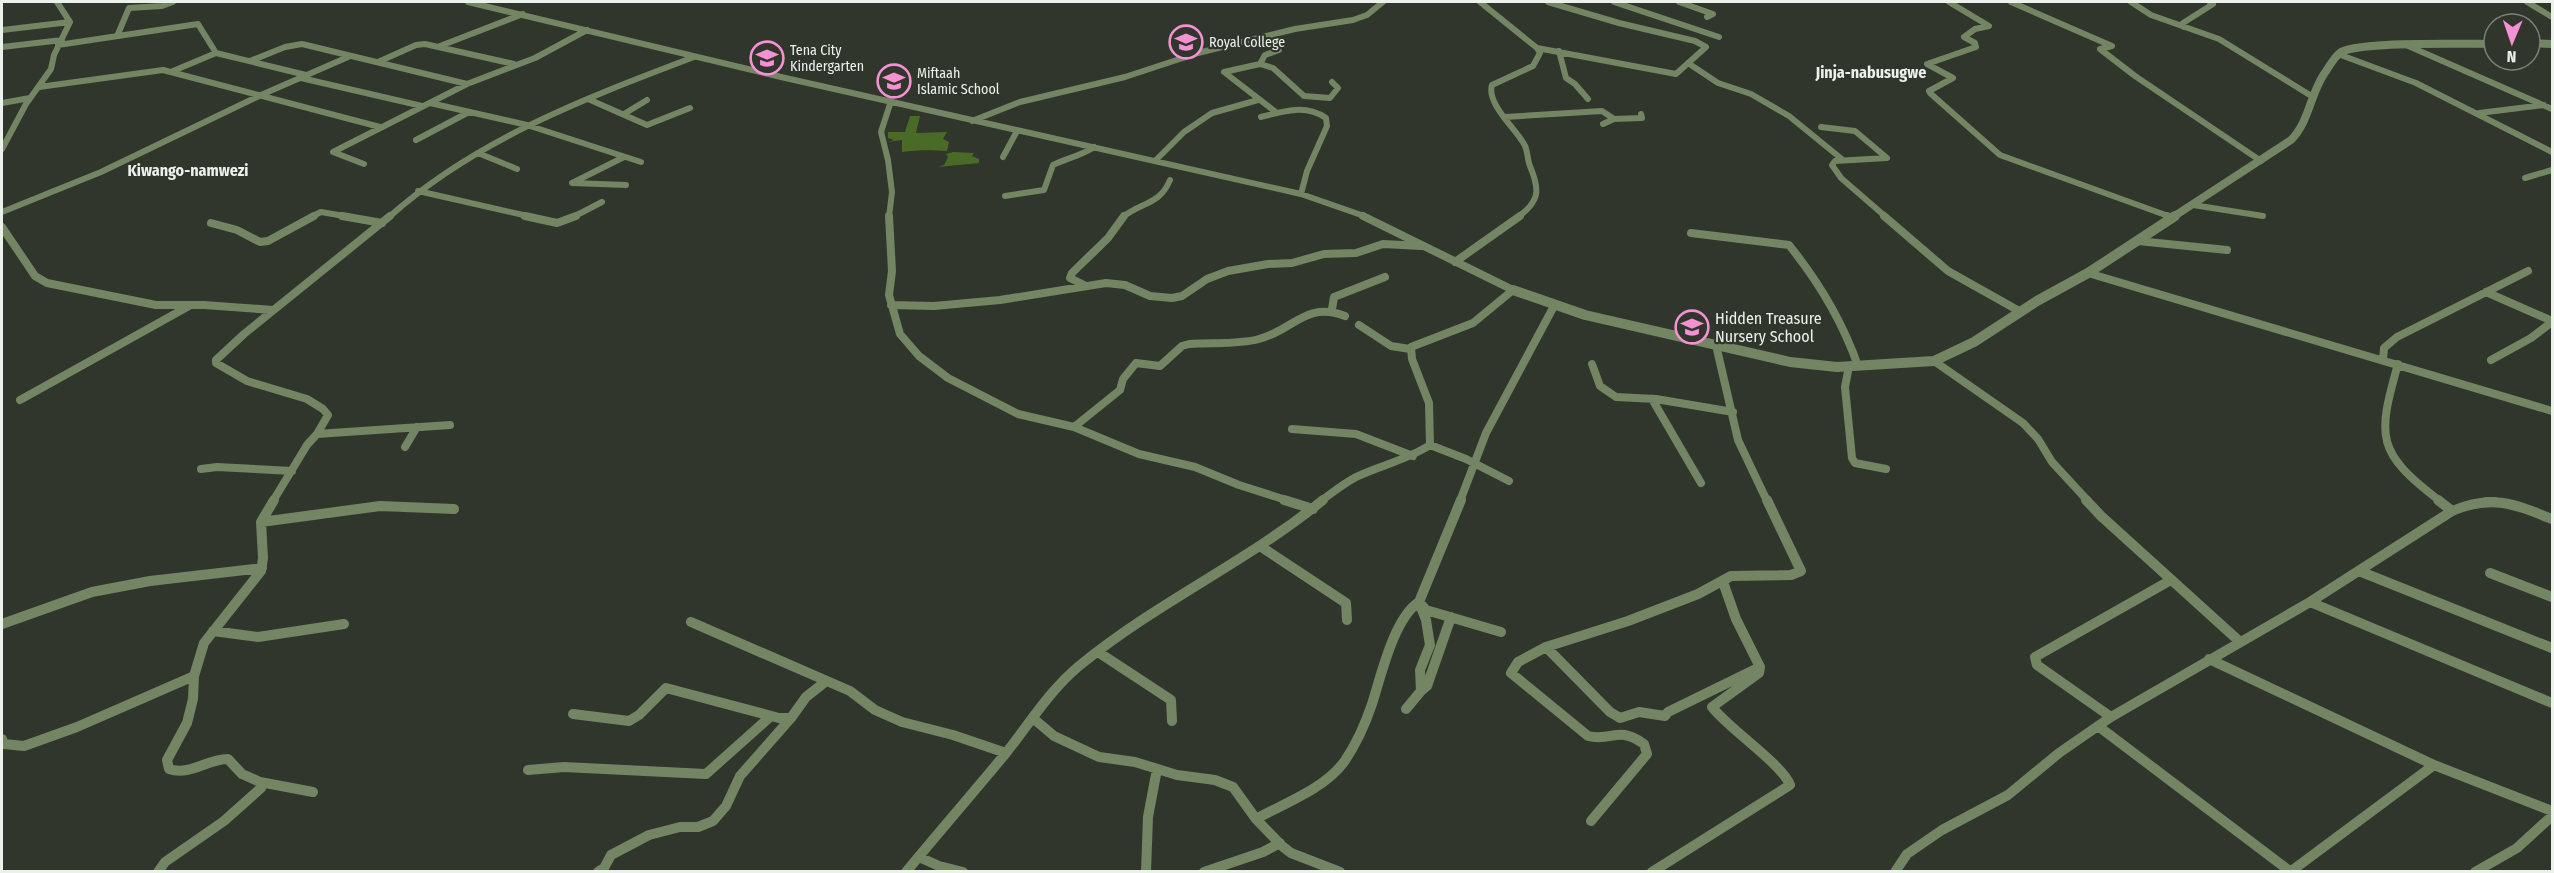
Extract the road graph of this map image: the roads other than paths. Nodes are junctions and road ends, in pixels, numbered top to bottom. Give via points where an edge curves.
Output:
1 (57, 2) edge
2 (154, 2) edge
3 (173, 2) edge
4 (468, 2) edge
5 (1383, 2) edge
6 (1480, 2) edge
7 (1548, 2) edge
8 (1614, 2) edge
9 (1679, 2) edge
10 (1950, 2) edge
11 (2011, 2) edge
12 (2131, 2) edge
13 (2210, 2) edge
14 (2527, 2) edge
15 (146, 6) junction
16 (523, 14) junction
17 (1707, 17) dead end
18 (2553, 17) edge
19 (70, 22) junction
20 (2184, 27) junction
21 (2, 30) edge
22 (586, 30) junction
23 (118, 34) junction
24 (1266, 37) junction
25 (1719, 37) dead end
26 (60, 43) junction
27 (2482, 44) edge
28 (2406, 45) junction
29 (2, 47) edge
30 (440, 47) junction
31 (1537, 48) junction
32 (1559, 51) junction
33 (216, 53) junction
34 (2338, 54) junction
35 (349, 57) junction
36 (694, 57) junction
37 (250, 61) junction
38 (378, 62) junction
39 (1688, 63) junction
40 (515, 64) junction
41 (1260, 64) junction
42 (173, 71) junction
43 (303, 77) junction
44 (1332, 82) dead end
45 (467, 84) junction
46 (39, 87) junction
47 (260, 95) junction
48 (2313, 97) junction
49 (30, 98) junction
50 (588, 99) junction
51 (1588, 99) dead end
52 (647, 100) dead end
53 (1258, 100) junction
54 (891, 101) junction
55 (2, 102) edge
56 (430, 103) junction
57 (2544, 105) junction
58 (422, 106) junction
59 (690, 108) dead end
60 (2553, 109) edge
61 (470, 112) junction
62 (1277, 113) junction
63 (2479, 113) junction
64 (624, 114) junction
65 (1641, 114) dead end
66 (1261, 117) dead end
67 (1505, 117) junction
68 (1614, 119) junction
69 (972, 120) junction
70 (1603, 124) dead end
71 (527, 125) junction
72 (380, 127) junction
73 (1821, 127) dead end
74 (12, 130) junction
75 (1017, 131) junction
76 (2, 132) edge
77 (416, 140) dead end
78 (1094, 147) junction
79 (2, 149) edge
80 (2553, 152) edge
81 (478, 153) junction
82 (624, 157) junction
83 (1003, 157) dead end
84 (1843, 160) junction
85 (1155, 161) junction
86 (2262, 161) junction
87 (640, 162) dead end
88 (364, 164) dead end
89 (517, 169) dead end
90 (2553, 170) edge
91 (2525, 178) dead end
92 (1170, 180) dead end
93 (627, 184) dead end
94 (418, 191) junction
95 (1301, 194) junction
96 (1005, 196) dead end
97 (602, 202) dead end
98 (2193, 205) junction
99 (2, 212) edge
100 (2263, 216) dead end
101 (2173, 218) junction
102 (211, 223) dead end
103 (382, 224) junction
104 (2, 227) edge
105 (1691, 233) dead end
106 (2138, 240) junction
107 (1425, 246) junction
108 (2227, 250) dead end
109 (1455, 262) junction
110 (2528, 271) dead end
111 (2088, 273) junction
112 (1385, 277) dead end
113 (1086, 286) junction
114 (1513, 290) junction
115 (2486, 292) junction
116 (891, 305) junction
117 (190, 306) junction
118 (1554, 306) junction
119 (1332, 309) junction
120 (273, 310) junction
121 (2021, 312) junction
122 (1345, 316) dead end
123 (2553, 322) edge
124 (1359, 325) dead end
125 (1716, 345) junction
126 (1410, 349) junction
127 (2383, 360) junction
128 (2491, 360) dead end
129 (1934, 361) junction
130 (1592, 364) dead end
131 (2398, 364) junction
132 (1853, 366) junction
133 (1652, 399) junction
134 (20, 400) dead end
135 (2553, 411) edge
136 (1733, 412) junction
137 (450, 425) dead end
138 (1074, 427) junction
139 (417, 428) junction
140 (1292, 429) dead end
141 (317, 434) junction
142 (1430, 445) junction
143 (405, 447) dead end
144 (1413, 456) junction
145 (1475, 465) junction
146 (201, 469) dead end
147 (1886, 469) dead end
148 (292, 471) junction
149 (1509, 481) dead end
150 (1701, 483) dead end
151 (454, 509) dead end
152 (1313, 509) junction
153 (2452, 511) junction
154 (2553, 519) edge
155 (261, 522) junction
156 (1260, 546) junction
157 (262, 568) junction
158 (2359, 571) junction
159 (2490, 573) dead end
160 (2171, 580) junction
161 (1723, 582) junction
162 (2553, 597) edge
163 (1419, 602) junction
164 (2310, 602) junction
165 (1451, 617) junction
166 (1347, 620) dead end
167 (691, 622) dead end
168 (2, 624) edge
169 (345, 624) dead end
170 (213, 631) junction
171 (1501, 632) dead end
172 (2239, 641) junction
173 (1546, 647) junction
174 (2553, 648) edge
175 (1098, 652) junction
176 (2209, 658) junction
177 (1760, 667) junction
178 (194, 676) junction
179 (825, 682) junction
180 (1421, 691) junction
181 (2553, 703) edge
182 (1406, 709) dead end
183 (573, 714) dead end
184 (771, 716) junction
185 (2111, 717) junction
186 (791, 718) junction
187 (1034, 719) junction
188 (1172, 721) dead end
189 (2098, 726) junction
190 (2, 739) edge
191 (1006, 753) junction
192 (2434, 765) junction
193 (1157, 769) junction
194 (528, 770) dead end
195 (260, 782) junction
196 (312, 792) dead end
197 (2553, 813) edge
198 (1256, 819) junction
199 (1592, 821) dead end
200 (1280, 843) junction
201 (919, 856) junction
202 (2291, 871) edge
203 (158, 872) edge
204 (598, 872) edge
205 (906, 872) edge
206 (963, 872) edge
207 (1146, 872) edge
208 (1204, 872) edge
209 (1340, 872) edge
210 (1652, 872) edge
211 (1895, 872) edge
212 (2475, 872) edge

1 - 19 street
2 - 15 street
3 - 15 street
4 - 16 street
5 - 24 street via 1353,20
6 - 31 street
7 - 39 street via 1704,44 1706,47
8 - 25 street
9 - 17 street via 1713,14
10 - 101 street via 1989,26 1975,29 1965,37 1976,47 1927,64 1953,78 1930,93 2000,155
11 - 86 street via 2112,46 2100,49
12 - 20 street via 2151,15
13 - 20 street via 2213,4 2183,23
14 - 18 street
15 - 23 street via 126,13
16 - 22 street
16 - 30 street
19 - 21 street
19 - 26 street
20 - 48 street via 2222,41
22 - 36 street
22 - 40 street via 535,58
23 - 26 street
23 - 33 street via 197,24
24 - 41 street via 1279,50 1265,55
24 - 69 street via 1020,102
26 - 29 street
26 - 46 street via 51,69
27 - 28 street
28 - 34 street via 2352,48
28 - 57 street
30 - 38 street via 416,45
30 - 40 street
31 - 32 street
31 - 67 street via 1539,58 1533,66 1490,88 1493,101
32 - 39 street via 1676,74
32 - 51 street via 1566,78
33 - 37 street
33 - 42 street
34 - 48 street
34 - 63 street via 2416,82
35 - 37 street via 298,44
35 - 38 street
35 - 43 street
36 - 50 street
36 - 54 street
37 - 43 street
38 - 45 street
39 - 84 street via 1718,83 1751,94 1779,110
40 - 45 street
41 - 44 street via 1273,68 1309,98 1330,98 1338,88
41 - 53 street via 1224,72
42 - 46 street
42 - 47 street
43 - 47 street
43 - 58 street
45 - 56 street
46 - 49 street
47 - 72 street
47 - 99 street via 101,172
48 - 86 street via 2296,136
49 - 55 street
49 - 74 street
50 - 64 street
50 - 71 street
52 - 64 street
53 - 62 street
53 - 85 street via 1212,113 1184,132
54 - 69 street
54 - 116 street via 880,132 892,192
56 - 58 street
56 - 61 street
57 - 60 street
57 - 63 street
58 - 72 street
59 - 64 street via 649,125
61 - 71 street
61 - 77 street
62 - 66 street
62 - 95 street via 1298,109 1323,115 1328,122
63 - 80 street
65 - 68 street via 1642,118 1637,119
67 - 68 street via 1602,111
67 - 109 street via 1526,146 1537,183 1535,201
68 - 70 street
69 - 75 street
71 - 81 street
71 - 82 street
72 - 88 street via 333,152
73 - 84 street via 1855,131 1887,158
74 - 76 street
74 - 79 street
75 - 78 street
75 - 83 street
78 - 85 street
78 - 96 street via 1053,165 1044,190
81 - 89 street
81 - 94 street
82 - 87 street
82 - 93 street via 572,183
84 - 121 street via 1832,165 1841,178 1932,258 1955,276
85 - 95 street
86 - 98 street
90 - 91 street
92 - 113 street via 1159,198 1125,215 1072,273 1070,278
94 - 97 street via 557,223
94 - 103 street
95 - 107 street via 1372,219
98 - 100 street
98 - 101 street
101 - 106 street
102 - 103 street via 260,242 321,212
103 - 120 street
104 - 117 street via 35,276 47,283 136,302
105 - 132 street via 1789,245 1847,335
106 - 108 street
106 - 111 street
107 - 109 street
107 - 113 street via 1383,244 1356,254 1324,254 1292,263 1228,271 1173,298 1146,295 1120,284
109 - 114 street
110 - 115 street
111 - 121 street
111 - 127 street
112 - 119 street via 1334,297
113 - 116 street via 1000,300
114 - 118 street
114 - 126 street via 1473,323
115 - 123 street
115 - 127 street via 2397,337 2384,348
116 - 138 street via 900,334 911,349 948,378 1018,414
117 - 120 street
117 - 134 street
118 - 125 street
118 - 145 street via 1491,423
119 - 122 street
119 - 138 street via 1293,320 1261,339 1189,344 1160,366 1136,363 1120,390
120 - 141 street via 220,355 216,363 231,373 323,409 328,415
121 - 129 street via 1974,342
123 - 128 street
124 - 126 street via 1391,346
125 - 132 street via 1791,362
125 - 136 street
126 - 142 street via 1428,398
127 - 131 street
129 - 132 street
129 - 160 street via 2023,423 2052,462 2102,516
130 - 133 street via 1598,382 1611,395
131 - 135 street
131 - 153 street via 2385,416 2389,445 2412,481
132 - 147 street via 1845,387 1852,458 1859,464
133 - 136 street via 1706,411
133 - 150 street
136 - 161 street via 1747,463 1801,571 1791,575 1731,576
137 - 139 street
138 - 152 street via 1139,454 1195,467
139 - 141 street
139 - 143 street
140 - 144 street via 1356,434
141 - 148 street
142 - 144 street
142 - 145 street
144 - 152 street via 1340,486
145 - 149 street
145 - 163 street
146 - 148 street
148 - 155 street
151 - 155 street via 380,507
152 - 156 street
153 - 154 street via 2481,499
153 - 158 street
155 - 157 street
156 - 166 street via 1346,603
156 - 175 street via 1158,609
157 - 168 street via 92,592
157 - 170 street
158 - 164 street
158 - 174 street
159 - 162 street
160 - 172 street
160 - 185 street via 2035,657 2037,665
161 - 173 street via 1628,621
161 - 177 street
163 - 165 street via 1426,610
163 - 180 street via 1430,645 1420,669
163 - 198 street via 1410,608 1386,657 1371,707 1345,760 1318,785
164 - 172 street
164 - 181 street
165 - 171 street
165 - 180 street via 1427,686
167 - 179 street
169 - 170 street via 258,637
170 - 178 street via 204,643
172 - 176 street
173 - 177 street via 1620,718 1639,712 1665,716
173 - 199 street via 1518,662 1511,673 1586,735 1599,739 1627,733 1644,744 1647,754
175 - 187 street via 1056,689
175 - 188 street via 1171,700
176 - 185 street
176 - 192 street
177 - 210 street via 1759,673 1712,707 1780,770 1790,785
178 - 190 street via 24,746 4,744
178 - 195 street via 187,723 167,760 168,766 180,772 224,758 242,774
179 - 186 street
179 - 191 street via 850,691 875,710 902,722
180 - 182 street
183 - 184 street via 629,721 666,688
184 - 186 street
184 - 194 street via 706,774 564,767
185 - 189 street
186 - 204 street via 740,776 726,806 713,821 649,835 611,855
187 - 191 street
187 - 193 street via 1054,736 1099,757
189 - 202 street
189 - 211 street via 2008,795 1942,830 1907,854
191 - 201 street
192 - 197 street
192 - 202 street
193 - 198 street via 1233,787
193 - 207 street via 1148,817
195 - 196 street
195 - 203 street via 256,793 165,862
197 - 212 street via 2517,848
198 - 200 street
200 - 208 street
200 - 209 street via 1292,853
201 - 205 street
201 - 206 street

